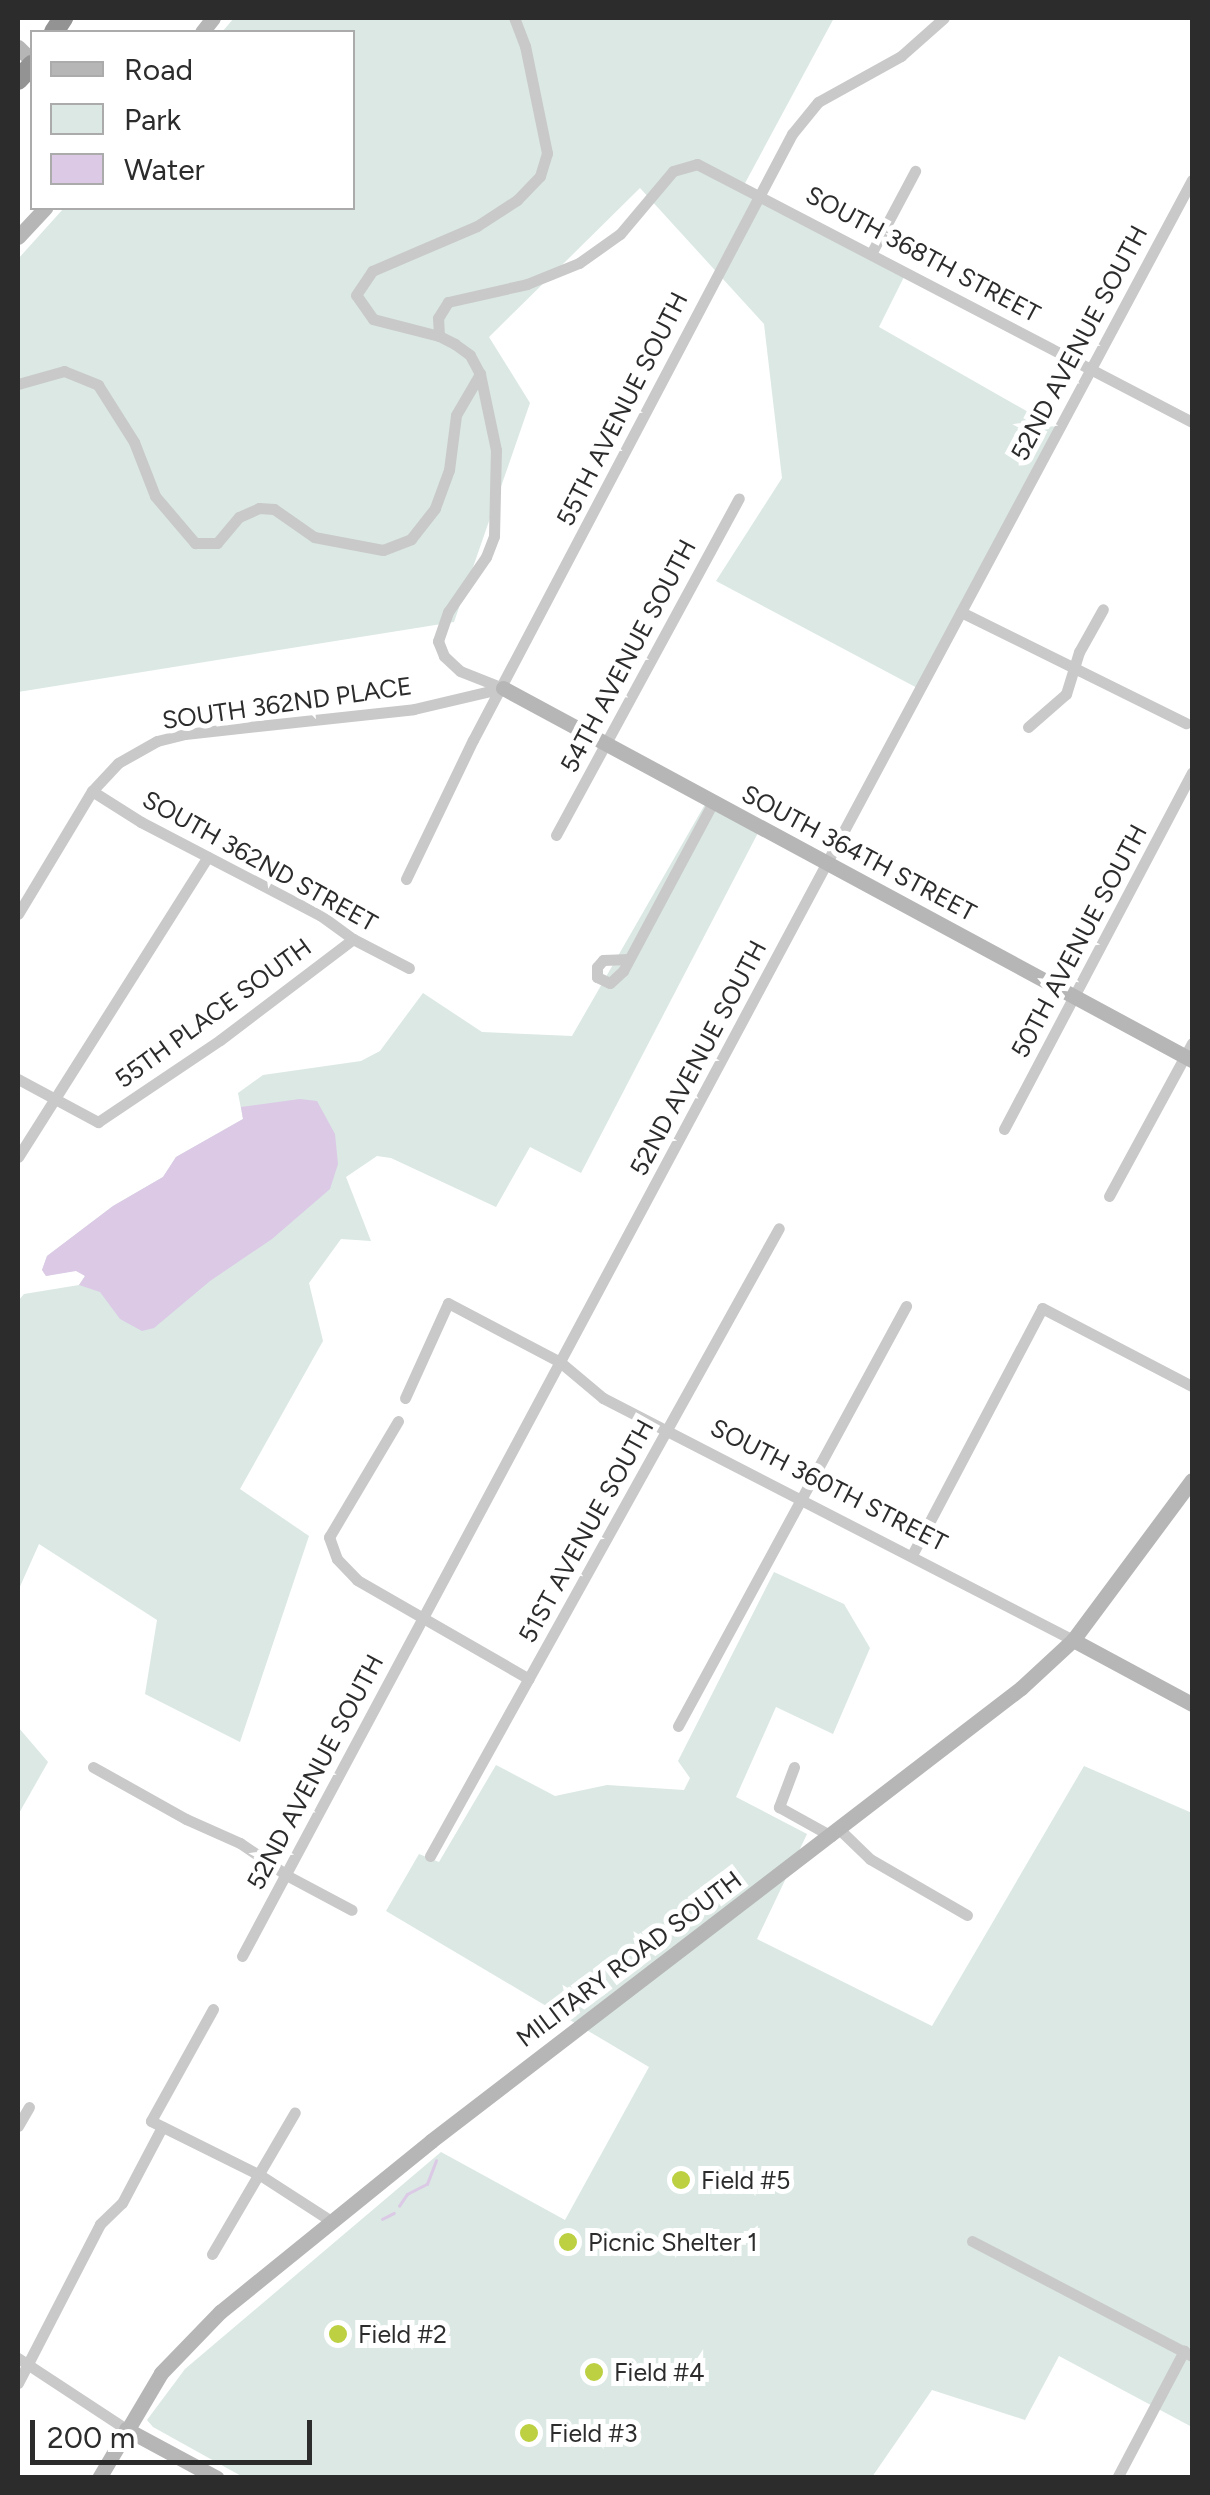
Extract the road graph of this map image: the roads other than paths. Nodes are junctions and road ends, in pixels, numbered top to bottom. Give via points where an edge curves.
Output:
1 (514, 18) edge
2 (944, 18) edge
3 (915, 171) dead end
4 (1192, 180) edge
5 (761, 194) junction
6 (43, 210) edge
7 (18, 237) edge
8 (872, 252) junction
9 (439, 336) junction
10 (1090, 369) junction
11 (480, 374) junction
12 (19, 383) edge
13 (1192, 422) edge
14 (739, 498) dead end
15 (1103, 610) dead end
16 (962, 612) junction
17 (1072, 669) junction
18 (503, 688) junction
19 (1186, 724) dead end
20 (1028, 727) dead end
21 (607, 746) junction
22 (1192, 773) edge
23 (92, 791) junction
24 (712, 804) junction
25 (556, 835) dead end
26 (208, 857) junction
27 (827, 864) junction
28 (406, 878) dead end
29 (18, 914) edge
30 (352, 939) junction
31 (629, 959) dead end
32 (408, 968) dead end
33 (1076, 996) junction
34 (1190, 1053) edge
35 (18, 1079) edge
36 (55, 1099) junction
37 (1004, 1129) dead end
38 (18, 1157) edge
39 (1109, 1196) dead end
40 (779, 1228) dead end
41 (906, 1306) dead end
42 (560, 1362) junction
43 (1192, 1386) edge
44 (406, 1398) dead end
45 (398, 1421) dead end
46 (668, 1430) junction
47 (1192, 1480) edge
48 (803, 1498) junction
49 (912, 1554) junction
50 (421, 1618) junction
51 (1074, 1640) junction
52 (529, 1680) junction
53 (1192, 1704) edge
54 (678, 1726) dead end
55 (94, 1767) dead end
56 (794, 1767) dead end
57 (835, 1832) junction
58 (430, 1856) dead end
59 (288, 1876) junction
60 (352, 1910) dead end
61 (967, 1915) dead end
62 (242, 1956) dead end
63 (212, 2009) dead end
64 (30, 2107) dead end
65 (295, 2112) dead end
66 (157, 2124) junction
67 (18, 2126) edge
68 (260, 2174) junction
69 (331, 2221) junction
70 (972, 2241) dead end
71 (212, 2254) dead end
72 (1188, 2353) edge
73 (23, 2361) edge
74 (18, 2383) edge
75 (126, 2428) junction
76 (99, 2478) edge
77 (217, 2478) edge
78 (1117, 2478) edge

1 - 9 street via 547,153 540,176 503,210 444,243 374,270 357,290 359,305 372,319
2 - 5 street, 55TH AVENUE SOUTH via 901,56 814,106
3 - 8 street
4 - 10 street, 52ND AVENUE SOUTH
5 - 8 street, SOUTH 368TH STREET
5 - 9 street, SOUTH 368TH STREET via 704,165 683,165 620,234 578,264 448,302 438,318
5 - 18 street, 55TH AVENUE SOUTH
6 - 7 main road
8 - 10 street, SOUTH 368TH STREET
9 - 11 street via 470,355
10 - 13 street, SOUTH 368TH STREET
10 - 16 street, 52ND AVENUE SOUTH
11 - 12 street via 456,414 449,470 431,515 411,539 384,550 314,537 274,509 258,508 239,517 217,544 195,544 156,496 134,442 98,385 64,371
11 - 18 street via 495,440 494,536 438,638 453,665
14 - 21 street, 54TH AVENUE SOUTH
15 - 17 street
16 - 17 street
16 - 27 street, 52ND AVENUE SOUTH
17 - 19 street
17 - 20 street via 1066,694
18 - 21 main road, SOUTH 364TH STREET
18 - 23 street, SOUTH 362ND PLACE via 414,709 186,734 140,750
18 - 28 street, 55TH AVENUE SOUTH
21 - 24 main road, SOUTH 364TH STREET
21 - 25 street, 54TH AVENUE SOUTH
22 - 33 street, 50TH AVENUE SOUTH
23 - 26 street, SOUTH 362ND STREET
23 - 29 street, SOUTH 362ND PLACE
24 - 27 main road, SOUTH 364TH STREET
24 - 31 street
26 - 30 street, SOUTH 362ND STREET via 320,914
26 - 36 street
27 - 33 main road, SOUTH 364TH STREET
27 - 42 street, 52ND AVENUE SOUTH
30 - 32 street, SOUTH 362ND STREET
30 - 36 street, 55TH PLACE SOUTH via 98,1122
33 - 34 main road, SOUTH 364TH STREET
33 - 37 street, 50TH AVENUE SOUTH
34 - 39 street
35 - 36 street
36 - 38 street
40 - 46 street, 51ST AVENUE SOUTH
41 - 48 street
42 - 44 street, SOUTH 360TH STREET via 448,1303
42 - 46 street, SOUTH 360TH STREET via 603,1398
42 - 50 street, 52ND AVENUE SOUTH
43 - 49 street via 1042,1308
45 - 50 street via 329,1538 357,1580
46 - 48 street, SOUTH 360TH STREET
46 - 52 street, 51ST AVENUE SOUTH
47 - 51 main road, MILITARY ROAD SOUTH
48 - 49 street, SOUTH 360TH STREET
48 - 54 street
49 - 51 street, SOUTH 360TH STREET
50 - 52 street
50 - 59 street, 52ND AVENUE SOUTH
51 - 53 main road, SOUTH 360TH STREET
51 - 57 main road, MILITARY ROAD SOUTH via 986,1718
52 - 58 street, 51ST AVENUE SOUTH
55 - 59 street
56 - 57 street via 779,1807
57 - 61 street
57 - 69 main road, MILITARY ROAD SOUTH
59 - 60 street
59 - 62 street, 52ND AVENUE SOUTH
63 - 66 street
64 - 67 street
65 - 68 street
66 - 68 street
66 - 73 street via 122,2204 100,2224
68 - 69 street
68 - 71 street
69 - 75 main road, MILITARY ROAD SOUTH via 191,2339
70 - 72 street
72 - 78 street
73 - 74 street
73 - 75 street
75 - 76 main road, MILITARY ROAD SOUTH
75 - 77 main road

